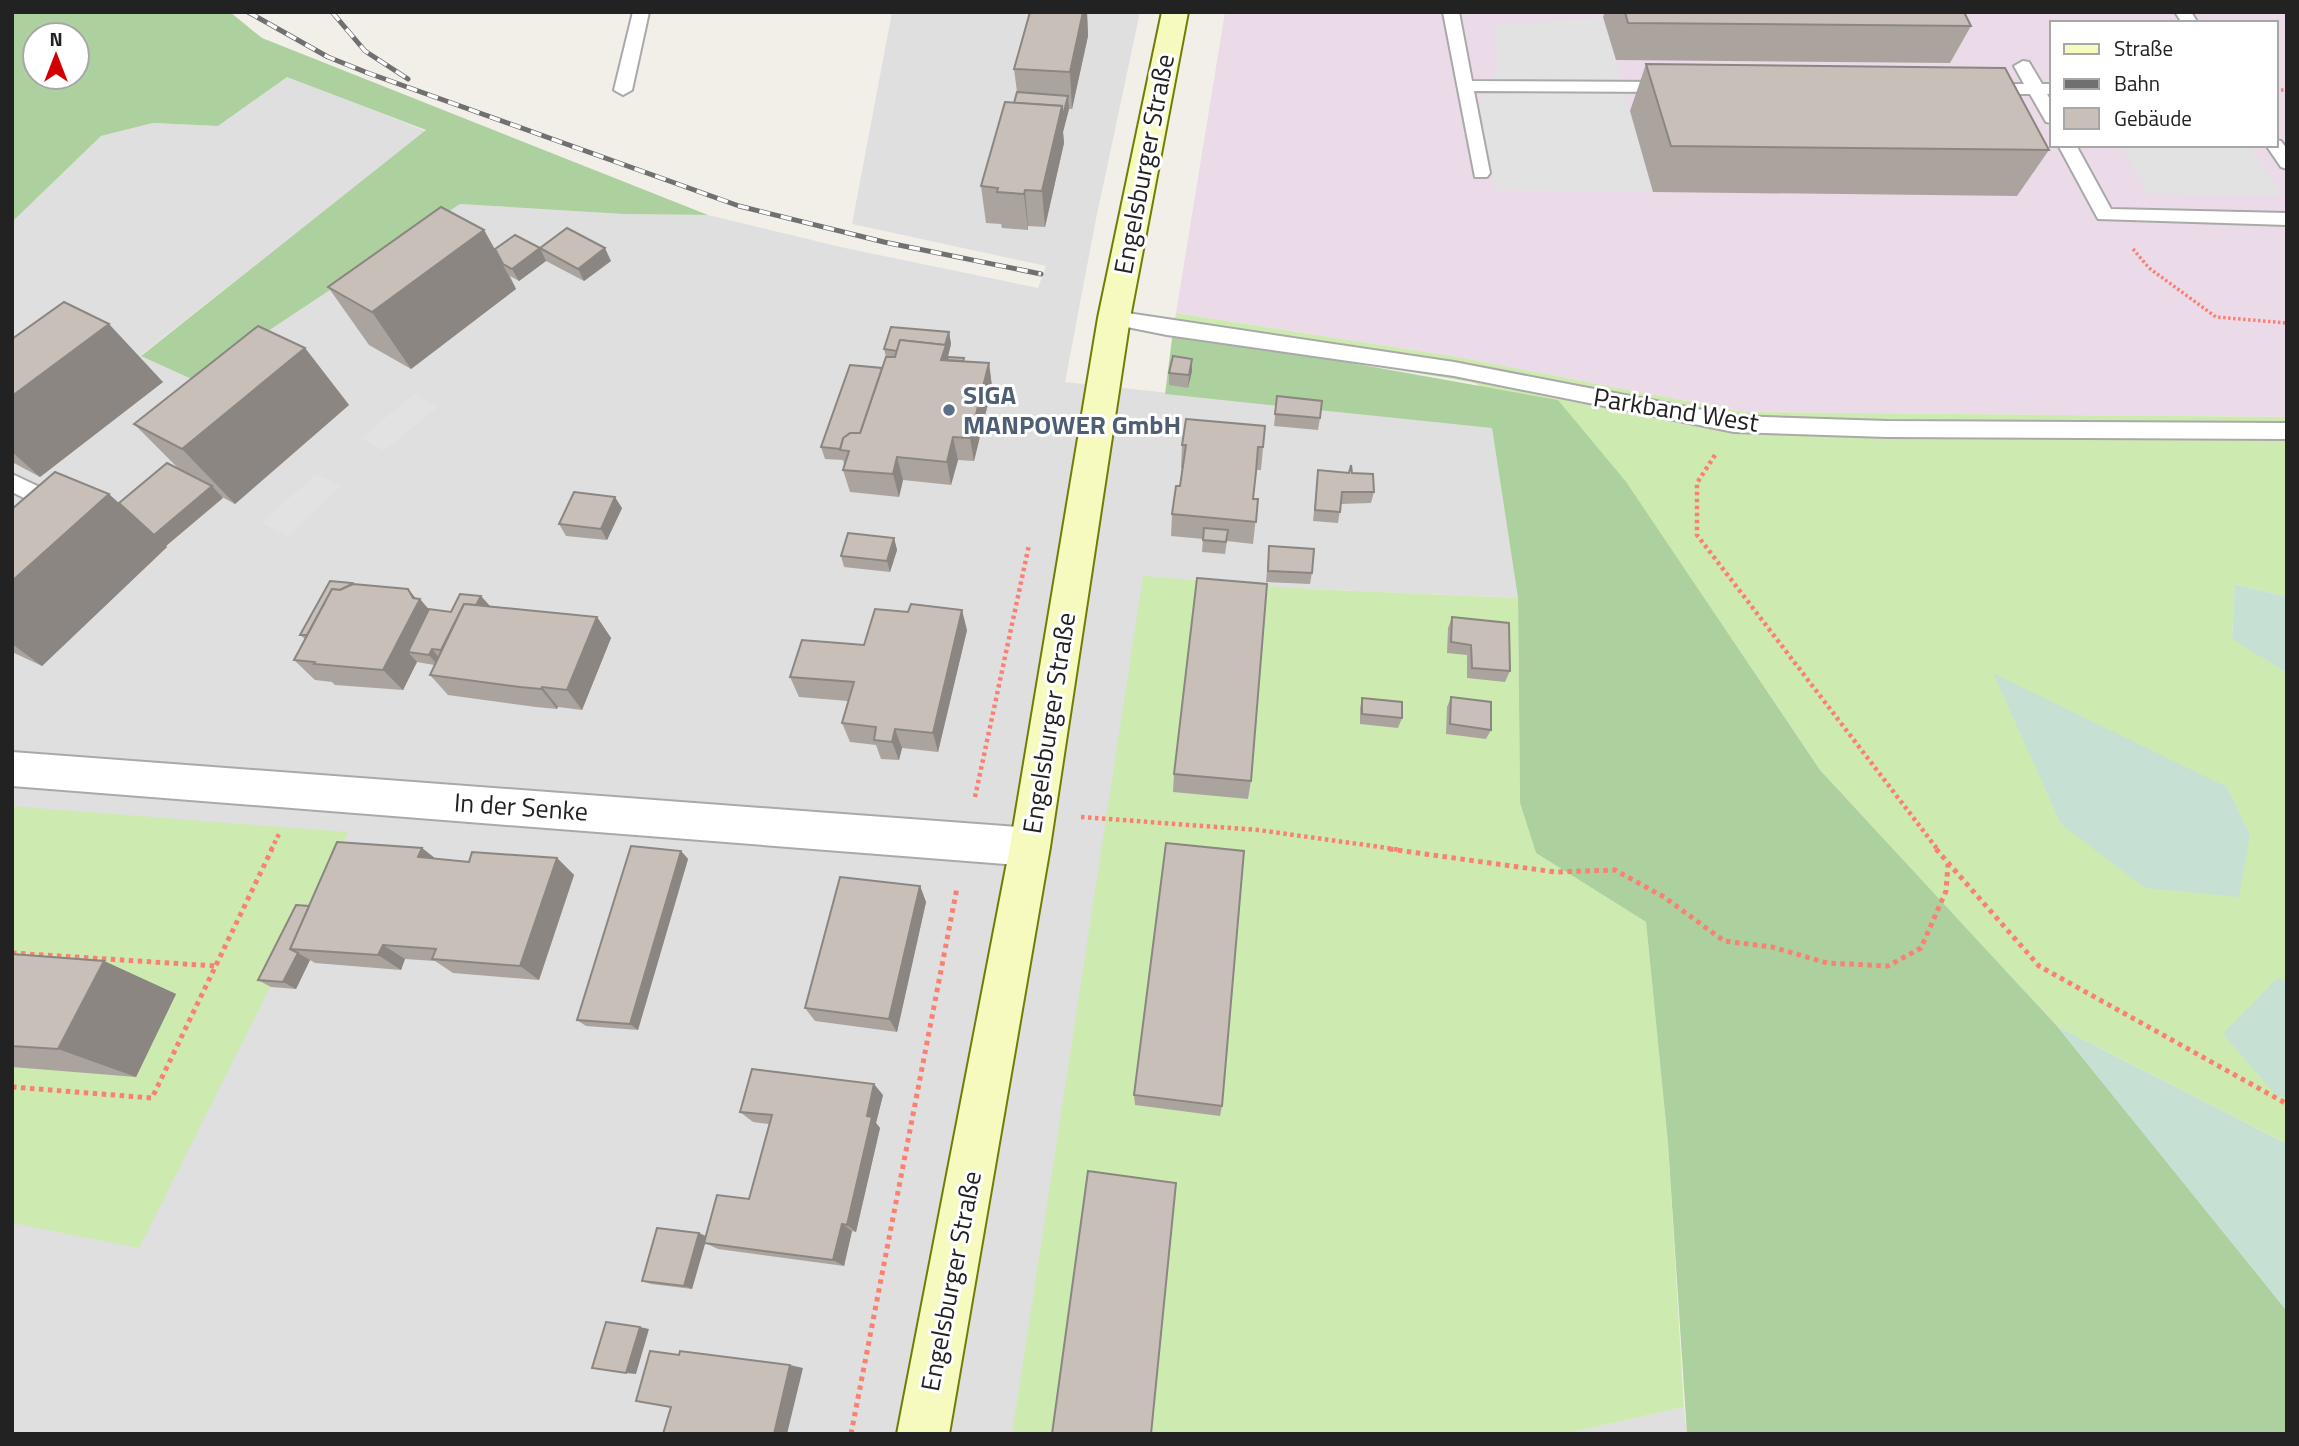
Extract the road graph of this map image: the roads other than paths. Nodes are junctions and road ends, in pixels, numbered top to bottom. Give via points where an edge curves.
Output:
1 (641, 12) edge
2 (1175, 12) edge
3 (1451, 12) edge
4 (2023, 66) dead end
5 (1465, 86) junction
6 (1688, 87) edge
7 (1967, 89) edge
8 (2044, 89) edge
9 (623, 90) dead end
10 (2050, 111) edge
11 (2068, 147) edge
12 (2276, 147) edge
13 (2287, 163) edge
14 (1481, 173) dead end
15 (2287, 219) edge
16 (1114, 318) junction
17 (2287, 430) edge
18 (12, 482) edge
19 (40, 497) edge
20 (12, 769) edge
21 (1032, 830) junction
22 (923, 1434) edge

1 - 9 lane
2 - 16 street, Engelsburger Straße
3 - 5 lane
4 - 8 lane
5 - 6 lane
5 - 14 lane
7 - 8 lane
8 - 10 lane
11 - 15 lane via 2105,215
12 - 13 lane
16 - 17 lane, Parkband West via 1454,369 1734,424
16 - 21 street, Engelsburger Straße
18 - 19 lane
20 - 21 street, In der Senke via 966,841
21 - 22 street, Engelsburger Straße

